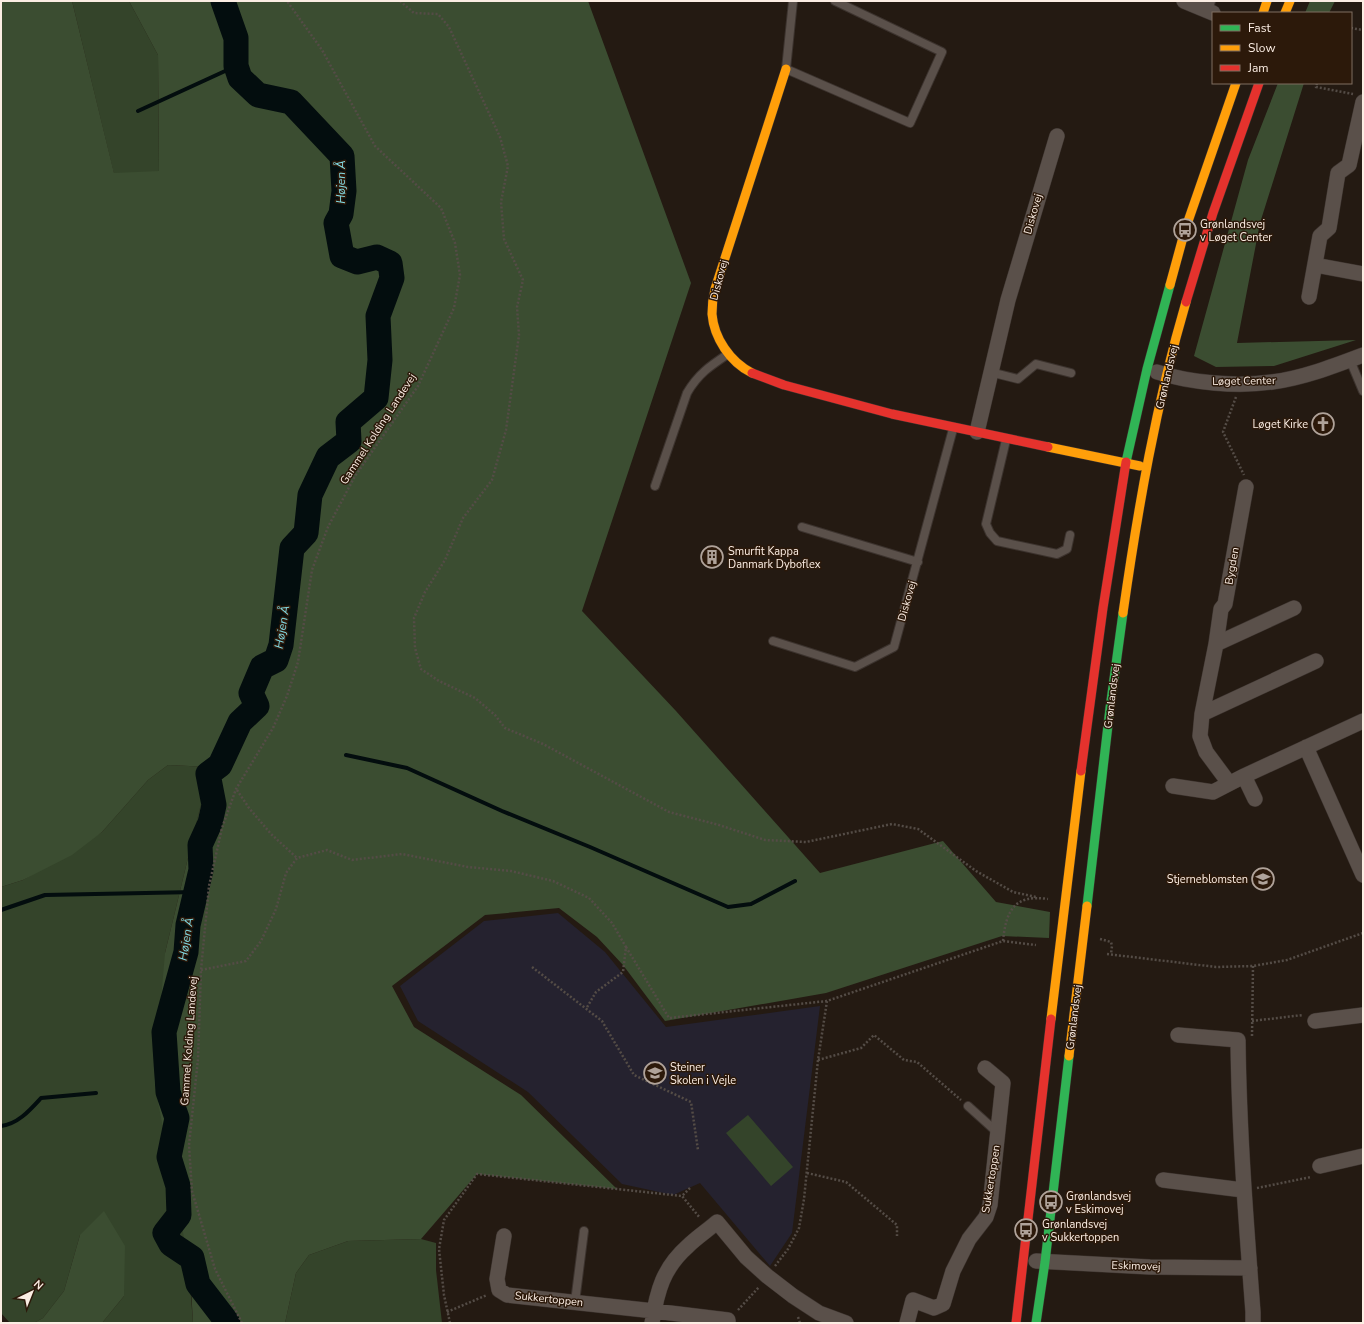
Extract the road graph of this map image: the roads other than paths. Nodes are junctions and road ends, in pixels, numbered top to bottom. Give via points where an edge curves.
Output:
1 (793, 1) edge
2 (835, 1) edge
3 (1184, 1) edge
4 (1267, 1) edge
5 (1290, 1) edge
6 (1211, 8) edge
7 (1263, 12) edge
8 (1285, 12) edge
9 (786, 69) junction
10 (1236, 84) edge
11 (1259, 84) edge
12 (1360, 98) edge
13 (1056, 136) dead end
14 (1315, 264) junction
15 (1363, 274) edge
16 (1309, 297) dead end
17 (728, 354) junction
18 (1356, 357) edge
19 (1148, 369) junction
20 (990, 372) junction
21 (1071, 372) dead end
22 (1167, 375) junction
23 (1363, 391) edge
24 (954, 428) junction
25 (977, 432) junction
26 (1006, 439) junction
27 (1126, 462) junction
28 (1147, 467) junction
29 (655, 486) dead end
30 (1246, 487) road end
31 (802, 527) dead end
32 (1070, 535) dead end
33 (918, 562) junction
34 (1294, 608) dead end
35 (773, 641) dead end
36 (1216, 644) junction
37 (1316, 661) dead end
38 (1202, 714) junction
39 (1363, 721) edge
40 (1306, 747) junction
41 (1244, 776) junction
42 (1229, 783) junction
43 (1173, 786) dead end
44 (1255, 799) dead end
45 (1363, 875) edge
46 (1363, 1015) edge
47 (1315, 1021) road end
48 (1178, 1035) dead end
49 (985, 1068) dead end
50 (968, 1106) road end
51 (998, 1134) junction
52 (1363, 1156) edge
53 (1320, 1166) road end
54 (1163, 1180) dead end
55 (1250, 1189) junction
56 (584, 1231) dead end
57 (504, 1236) dead end
58 (1023, 1260) junction
59 (1045, 1262) junction
60 (1250, 1268) junction
61 (575, 1302) junction
62 (653, 1317) edge
63 (817, 1318) edge
64 (728, 1322) edge
65 (846, 1323) edge
66 (907, 1323) edge
67 (1016, 1323) edge
68 (1036, 1323) edge
69 (1253, 1323) edge

1 - 9 lane
2 - 9 lane via 942,52 910,123
3 - 6 street
4 - 7 street
5 - 8 street
9 - 17 street, Diskovej via 715,289 713,319
10 - 19 street, Grønlandsvej via 1185,230
11 - 22 street, Grønlandsvej via 1211,216
12 - 14 street via 1349,165 1338,173 1329,228 1320,236
13 - 20 street, Diskovej via 1008,300
14 - 15 street
14 - 16 street
17 - 24 street, Diskovej via 743,368 757,376 837,400
17 - 29 lane via 693,382
18 - 22 street, Løget Center via 1305,375 1272,382 1210,382
18 - 23 lane
19 - 22 street, Løget Center
19 - 27 street, Grønlandsvej
20 - 21 lane via 1018,379 1036,364
20 - 25 street, Diskovej
22 - 28 street, Grønlandsvej
24 - 25 street, Diskovej
24 - 33 lane, Diskovej
25 - 26 street, Diskovej
26 - 27 street, Diskovej
26 - 32 lane via 986,524 990,534 997,541 1057,554 1067,549
27 - 28 street, Diskovej
27 - 58 street, Grønlandsvej via 1089,706
28 - 59 street, Grønlandsvej via 1110,708
30 - 36 street, Bygden
31 - 33 lane
33 - 35 lane, Diskovej via 894,647 855,667
34 - 36 street
36 - 38 street, Bygden
37 - 38 street
38 - 42 street, Bygden via 1200,736 1206,752
39 - 40 street
40 - 41 street
40 - 45 street
41 - 42 street
41 - 44 street
42 - 43 street via 1213,792
46 - 47 street
48 - 55 street via 1238,1040 1239,1104
49 - 51 street, Sukkertoppen via 1003,1083
50 - 51 lane
51 - 66 street, Sukkertoppen via 990,1205 986,1217 969,1239 953,1272 943,1304 934,1308 913,1300
52 - 53 street
54 - 55 street
55 - 60 street
56 - 61 lane
57 - 61 street, Sukkertoppen via 497,1279 499,1290 507,1295
58 - 59 street, Eskimovej
58 - 67 street, Grønlandsvej
59 - 60 street, Eskimovej
59 - 68 street, Grønlandsvej
60 - 69 street
61 - 62 street, Sukkertoppen
62 - 63 street via 661,1281 673,1262 688,1245 717,1222 746,1257
62 - 64 street, Sukkertoppen
63 - 65 street

